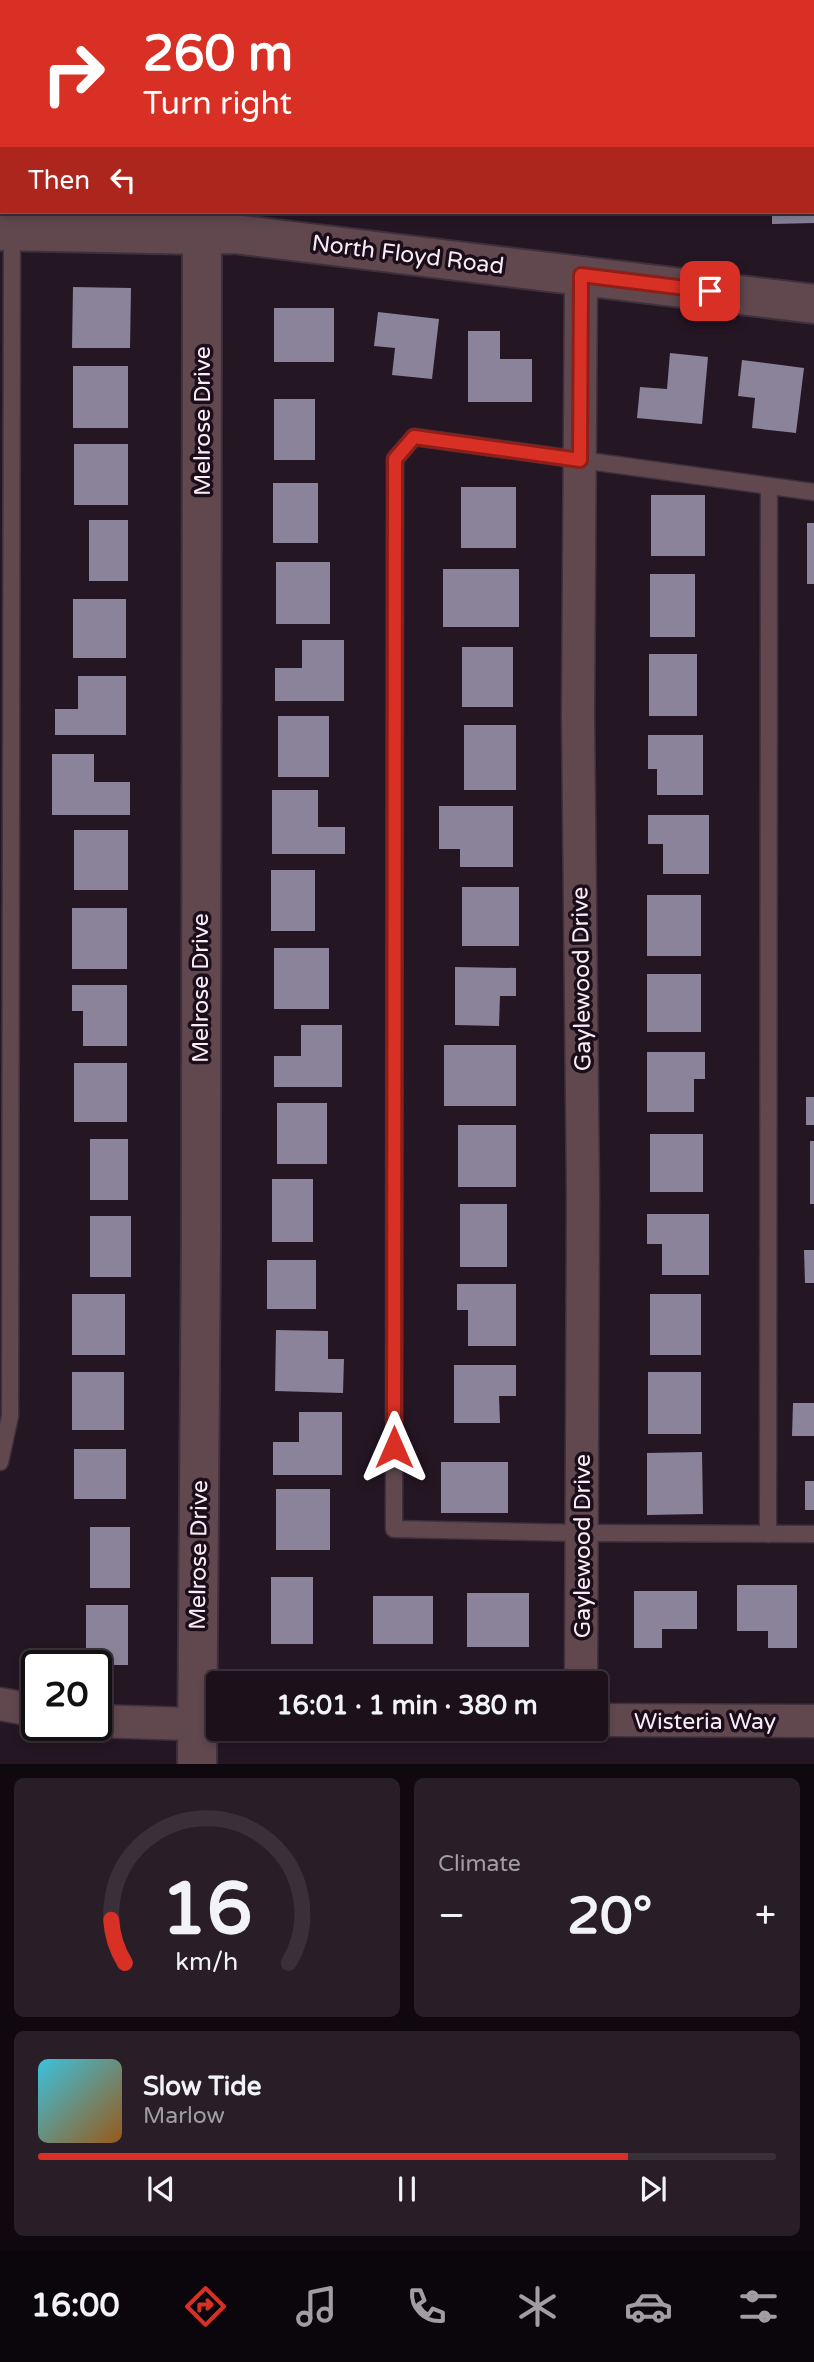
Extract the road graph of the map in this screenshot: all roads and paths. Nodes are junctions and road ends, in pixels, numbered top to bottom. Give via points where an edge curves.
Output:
1 (202, 224) edge
2 (8, 225) edge
3 (581, 275) junction
4 (814, 304) edge
5 (580, 460) junction
6 (769, 486) junction
7 (814, 492) edge
8 (0, 1462) edge
9 (582, 1533) junction
10 (768, 1534) junction
11 (814, 1534) edge
12 (207, 1671) edge
13 (581, 1671) edge
14 (0, 1704) edge
15 (21, 1708) edge
16 (608, 1720) edge
17 (814, 1721) edge
18 (112, 1722) edge
19 (206, 1726) edge
20 (206, 1733) edge
21 (197, 1763) edge

1 - 2 street, North Floyd Road
1 - 3 street, North Floyd Road via 234,234
1 - 12 street, Melrose Drive via 201,1237
2 - 8 lane via 10,1416
3 - 4 street, North Floyd Road
3 - 5 street, Gaylewood Drive
5 - 6 lane
5 - 9 street, Gaylewood Drive
5 - 9 lane via 414,437 395,459 394,1529
6 - 7 lane
6 - 10 lane
9 - 10 lane
9 - 13 street, Gaylewood Drive
10 - 11 lane
14 - 15 street
16 - 17 street, Wisteria Way
18 - 19 street
20 - 21 street, Melrose Drive

